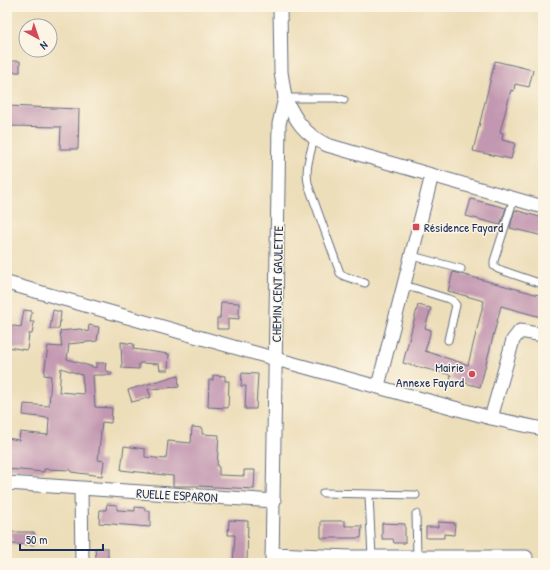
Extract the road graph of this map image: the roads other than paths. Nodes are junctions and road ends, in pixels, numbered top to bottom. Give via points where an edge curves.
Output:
1 (280, 7) edge
2 (285, 98) junction
3 (344, 100) dead end
4 (314, 139) junction
5 (432, 175) junction
6 (514, 198) junction
7 (543, 207) edge
8 (412, 256) junction
9 (461, 268) dead end
10 (7, 283) edge
11 (365, 283) dead end
12 (539, 283) dead end
13 (404, 285) junction
14 (543, 335) edge
15 (448, 340) dead end
16 (276, 359) junction
17 (378, 386) junction
18 (491, 418) junction
19 (543, 429) edge
20 (7, 483) edge
21 (81, 489) junction
22 (323, 493) dead end
23 (369, 496) junction
24 (416, 496) dead end
25 (274, 501) junction
26 (416, 514) dead end
27 (372, 557) junction
28 (416, 557) junction
29 (526, 557) dead end
30 (272, 559) edge
31 (351, 560) edge
32 (456, 560) edge
33 (82, 563) edge

1 - 2 street, CHEMIN CENT GAULETTE via 281,72
2 - 3 lane
2 - 4 street via 296,121
2 - 16 street, CHEMIN CENT GAULETTE via 279,124
4 - 5 street
4 - 11 lane via 307,170 308,183 340,273
5 - 6 street
5 - 8 street
6 - 7 street
6 - 12 lane via 494,266
8 - 9 lane
8 - 13 street
10 - 16 street
13 - 15 lane via 452,300 456,305
13 - 17 street
14 - 18 street via 520,331 512,340
16 - 17 street
16 - 25 street, CHEMIN CENT GAULETTE
17 - 18 street
18 - 19 street
20 - 21 street, RUELLE ESPARON
21 - 25 street, RUELLE ESPARON
21 - 33 street
22 - 23 lane
23 - 24 lane
23 - 27 lane
25 - 30 street, CHEMIN CENT GAULETTE
26 - 28 lane
27 - 28 street
27 - 31 street
28 - 32 street
29 - 32 street
30 - 31 street

